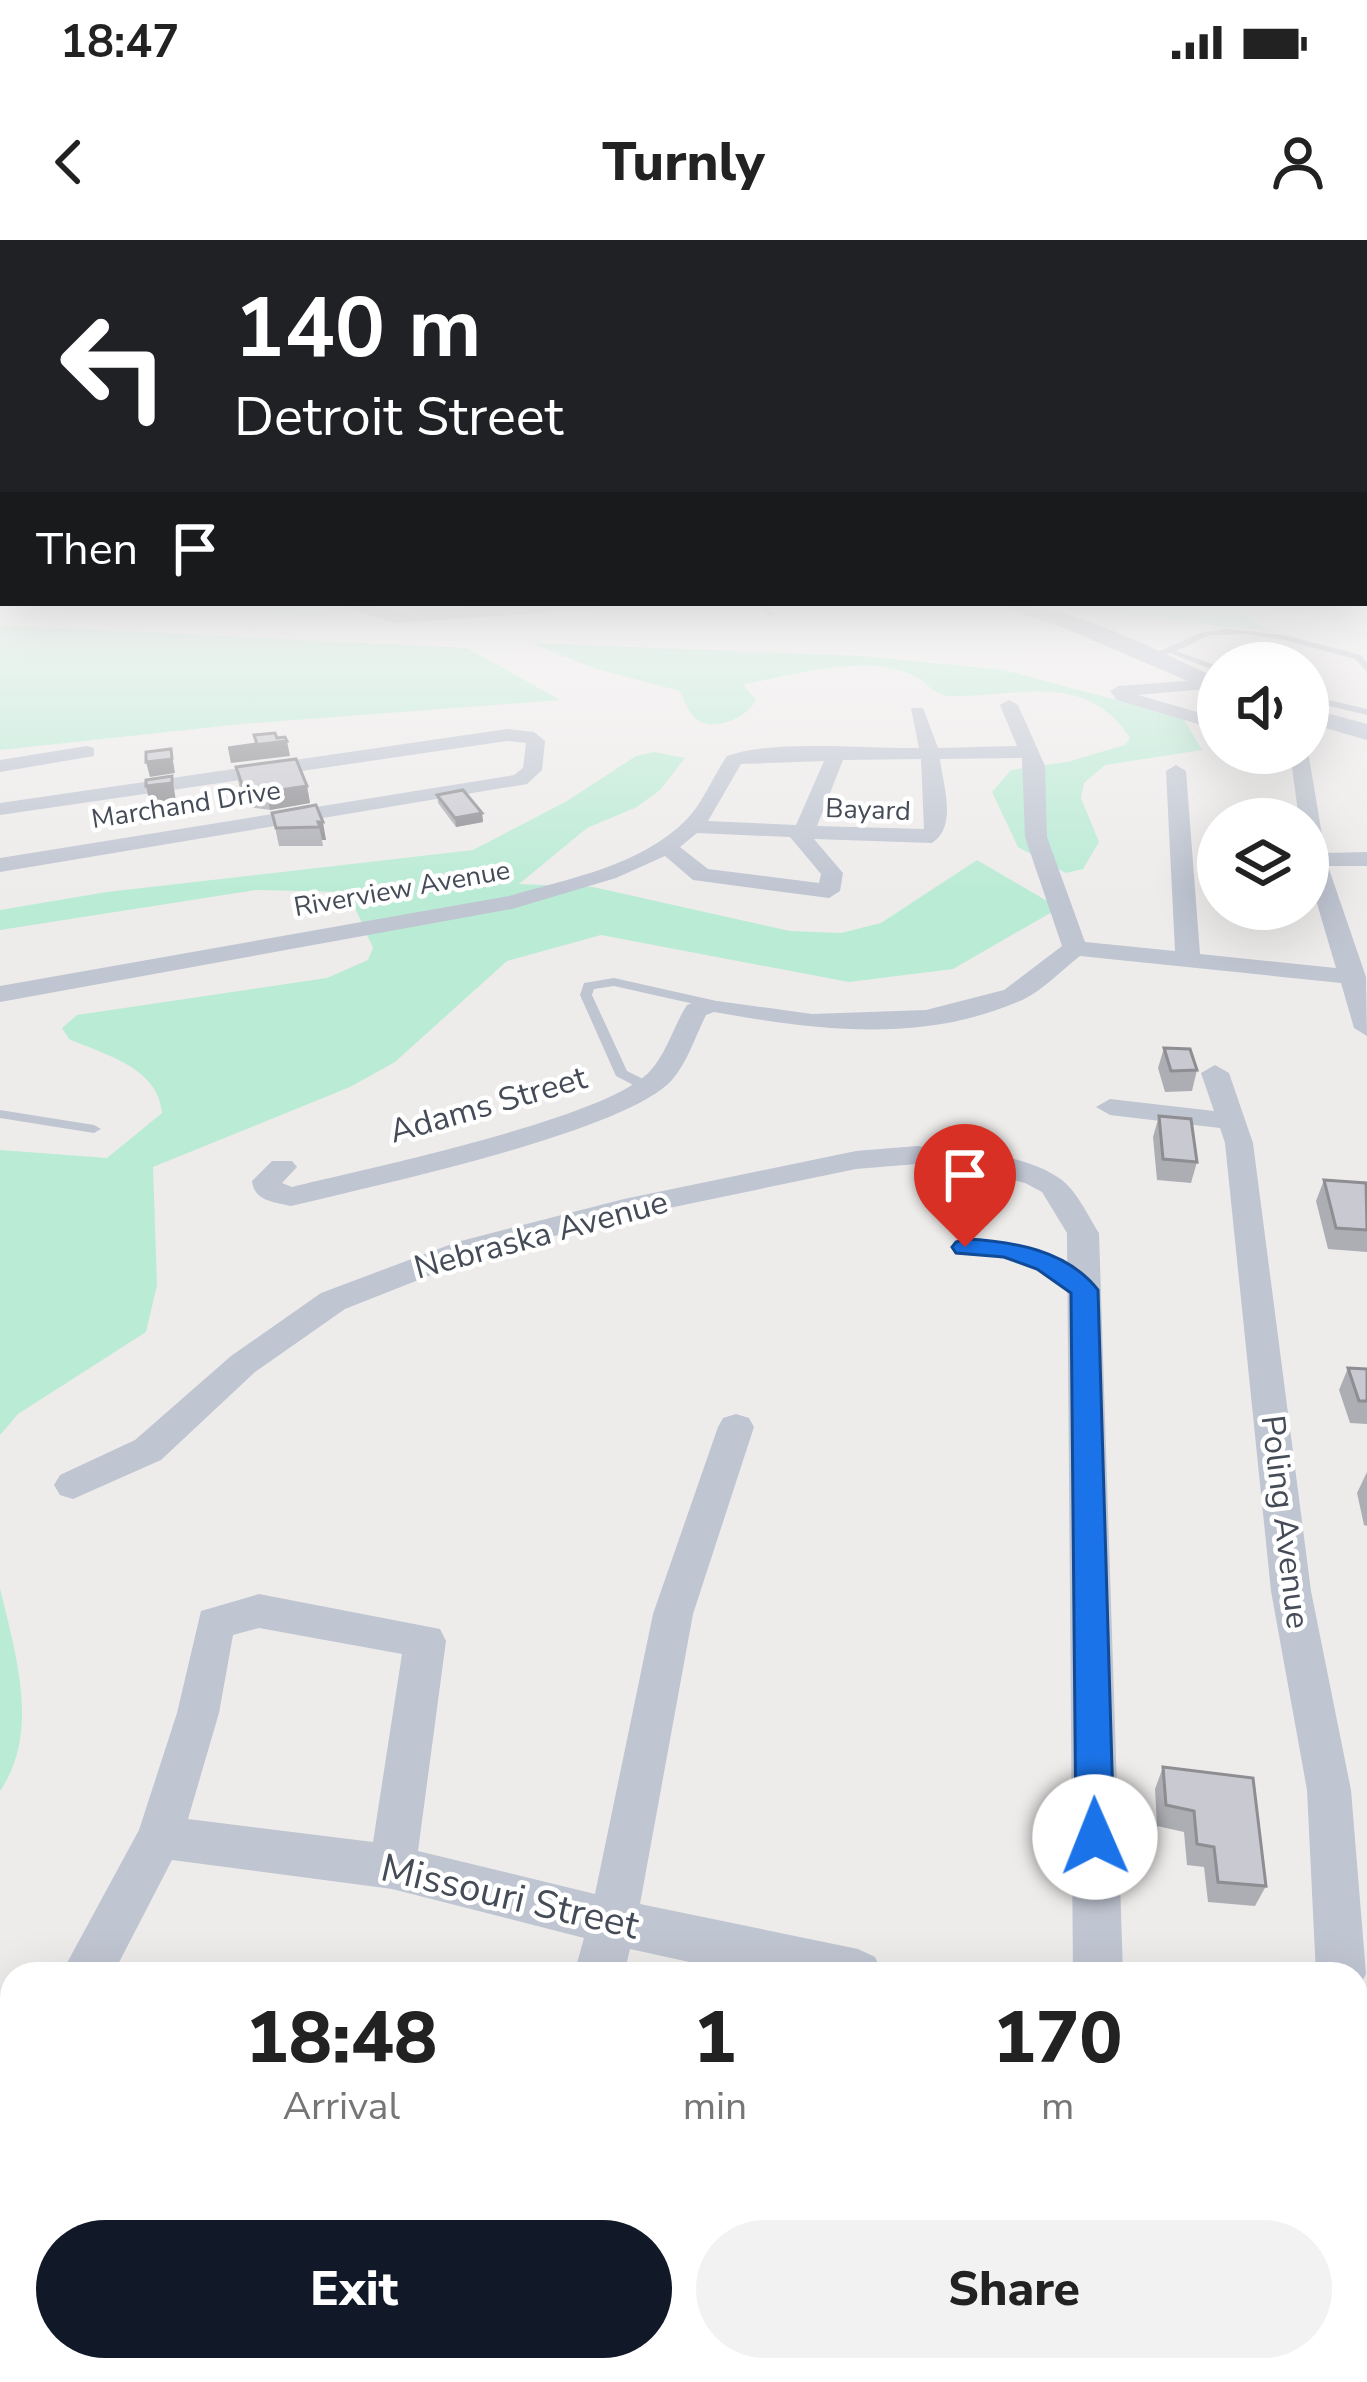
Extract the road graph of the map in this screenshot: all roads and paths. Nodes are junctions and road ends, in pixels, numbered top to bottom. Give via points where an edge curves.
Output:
1 (1125, 693) edge
2 (1009, 705) dead end
3 (1329, 707) edge
4 (917, 712) dead end
5 (1197, 717) edge
6 (1329, 718) edge
7 (1364, 723) edge
8 (87, 752) dead end
9 (830, 752) junction
10 (930, 752) junction
11 (1028, 752) junction
12 (0, 766) edge
13 (1176, 771) dead end
14 (0, 809) edge
15 (692, 826) junction
16 (799, 835) junction
17 (663, 847) junction
18 (1367, 859) edge
19 (1329, 860) edge
20 (0, 865) edge
21 (1329, 902) edge
22 (1075, 948) junction
23 (1188, 959) junction
24 (1354, 976) junction
25 (0, 994) edge
26 (712, 1004) junction
27 (1367, 1028) edge
28 (1215, 1073) dead end
29 (648, 1087) junction
30 (1110, 1107) dead end
31 (0, 1114) edge
32 (1231, 1120) junction
33 (94, 1129) dead end
34 (281, 1167) dead end
35 (965, 1247) dead end
36 (1084, 1290) junction
37 (736, 1427) dead end
38 (73, 1485) dead end
39 (160, 1837) junction
40 (392, 1867) junction
41 (614, 1922) junction
42 (92, 1962) edge
43 (602, 1962) edge
44 (802, 1962) edge
45 (1098, 1962) edge
46 (1340, 1962) edge

1 - 5 street
2 - 11 street
3 - 7 lane
4 - 10 street
6 - 7 street
8 - 12 street
9 - 10 street
9 - 15 street, Riverview Avenue via 734,760
9 - 16 street, Bayard via 822,791
10 - 11 street
10 - 16 street, Bayard via 934,832 907,839
11 - 22 street via 1036,837
13 - 23 street
14 - 20 street, Marchand Drive via 507,735 536,741 532,770 520,780
15 - 16 street, Bayard
15 - 17 street, Riverview Avenue
16 - 17 street via 832,873 833,897 700,875
17 - 25 street, Riverview Avenue via 512,902
18 - 19 street
21 - 24 street
22 - 23 street
22 - 26 street via 1013,995 927,1018 812,1022
23 - 24 street
24 - 27 street
26 - 29 street, Adams Street via 696,1010 671,1063
26 - 29 lane via 614,982 588,986 621,1073
28 - 32 street, Poling Avenue
29 - 34 street, Adams Street via 630,1101 527,1135 291,1197 268,1190
30 - 32 street
31 - 33 lane
32 - 46 street, Poling Avenue via 1291,1592 1328,1790
35 - 36 lane via 1007,1249 1046,1263
36 - 38 street, Nebraska Avenue via 1083,1233 1062,1197 1035,1177 917,1155 856,1160 468,1250 333,1301 243,1364 148,1450
36 - 45 street
37 - 41 street via 673,1614
39 - 40 street, Missouri Street
39 - 40 street via 215,1623 260,1611 425,1642
39 - 42 street
40 - 41 street, Missouri Street
41 - 43 street
41 - 44 street, Missouri Street

